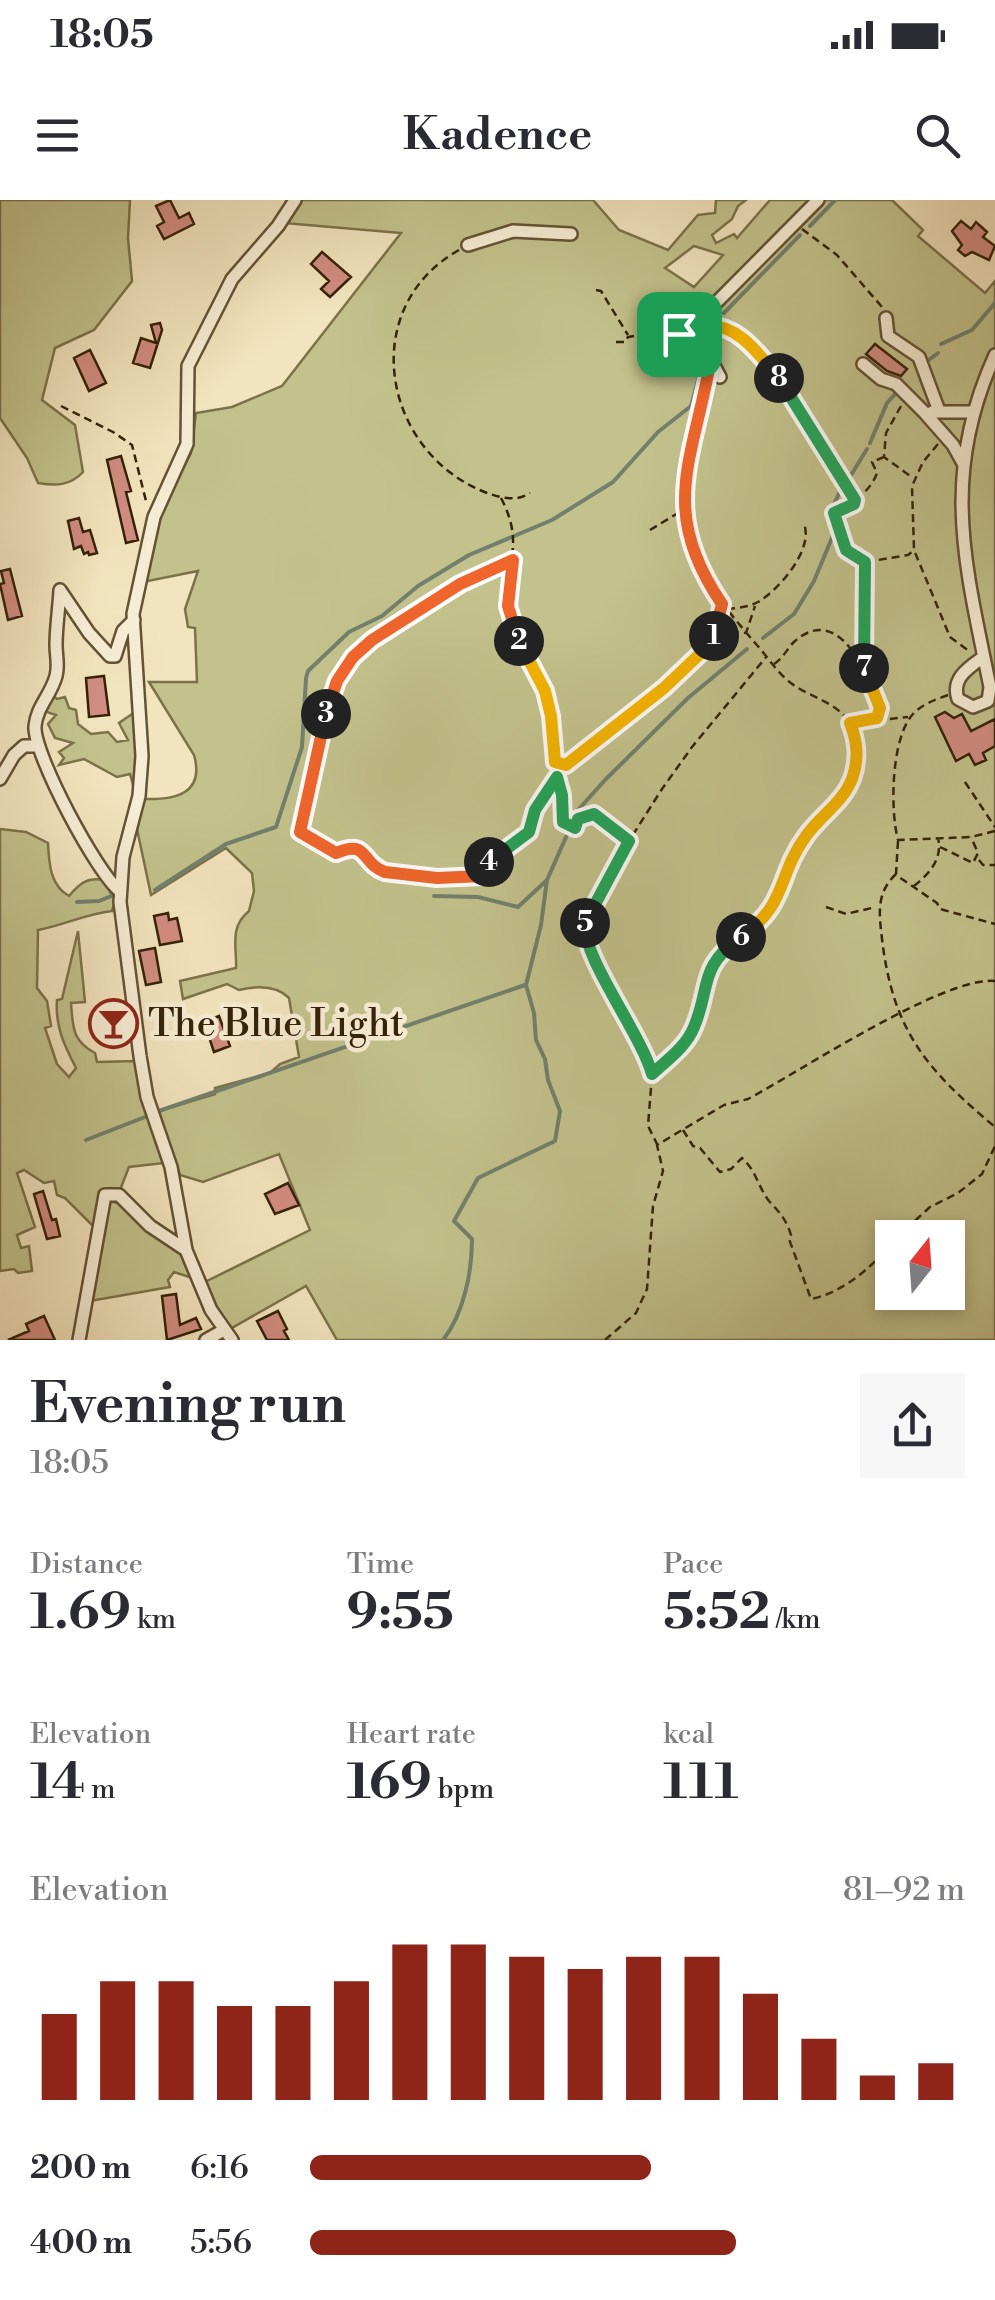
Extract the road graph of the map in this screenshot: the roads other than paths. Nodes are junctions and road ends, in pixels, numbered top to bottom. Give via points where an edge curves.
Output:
1 (295, 200) edge
2 (818, 200) edge
3 (571, 234) dead end
4 (468, 245) road end
5 (664, 307) dead end
6 (886, 318) road end
7 (682, 320) junction
8 (704, 321) junction
9 (701, 341) junction
10 (995, 354) edge
11 (863, 364) dead end
12 (720, 377) dead end
13 (939, 411) junction
14 (924, 412) junction
15 (972, 412) junction
16 (963, 463) junction
17 (134, 620) junction
18 (982, 654) junction
19 (38, 746) junction
20 (0, 779) edge
21 (120, 891) junction
22 (186, 1250) junction
23 (228, 1335) edge
24 (79, 1340) edge
25 (206, 1340) edge

1 - 17 street via 232,280 188,366 188,444 154,517
2 - 8 street
3 - 4 street via 513,231
5 - 7 street
6 - 13 street via 888,336 919,357
7 - 8 street
7 - 9 street via 682,338
8 - 9 street
9 - 12 street
10 - 15 street
11 - 14 street
13 - 14 street
13 - 15 street
14 - 16 street
15 - 16 street
16 - 18 street via 962,539
17 - 19 street via 110,656 60,590 58,666 38,712
17 - 21 street via 142,756
18 - 18 street via 956,693 973,707 988,701
19 - 20 street via 24,746
19 - 21 street via 91,854
21 - 22 street via 147,1097 171,1168
22 - 23 street
22 - 24 street via 118,1194 105,1195
23 - 25 street

